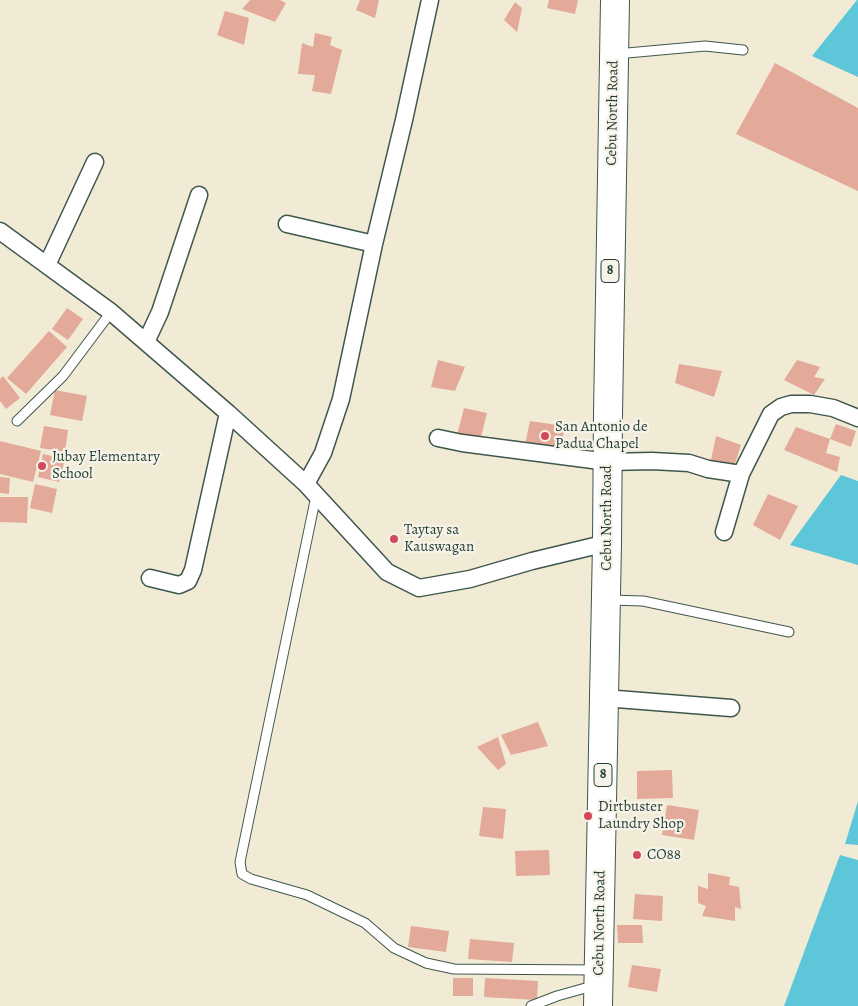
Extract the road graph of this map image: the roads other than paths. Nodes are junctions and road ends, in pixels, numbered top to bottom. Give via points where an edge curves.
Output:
1 (430, 0) edge
2 (615, 0) edge
3 (743, 50) dead end
4 (614, 54) junction
5 (95, 162) dead end
6 (199, 195) dead end
7 (287, 224) dead end
8 (0, 231) edge
9 (374, 244) junction
10 (47, 265) junction
11 (110, 312) junction
12 (146, 342) junction
13 (228, 412) junction
14 (858, 418) edge
15 (17, 421) dead end
16 (438, 438) dead end
17 (608, 462) junction
18 (741, 474) junction
19 (311, 490) junction
20 (724, 532) dead end
21 (607, 543) junction
22 (150, 578) dead end
23 (606, 600) junction
24 (789, 632) dead end
25 (604, 698) junction
26 (732, 708) dead end
27 (598, 987) edge
28 (531, 1006) edge

1 - 9 street
2 - 4 highway, Cebu North Road / 8
3 - 4 lane via 705,46
4 - 17 highway, Cebu North Road / 8
5 - 10 street
6 - 12 street via 160,312
7 - 9 street
8 - 10 street
9 - 19 street via 341,399
10 - 11 street
11 - 12 street
11 - 15 lane via 63,376
12 - 13 street
13 - 19 street
13 - 22 street via 188,581 179,585
14 - 18 street via 833,408 810,404 781,407 771,414
16 - 17 street
17 - 18 street via 689,463
17 - 21 highway, Cebu North Road / 8
18 - 20 street
19 - 21 street via 388,572 420,588 470,579
19 - 27 lane via 240,862 242,874 306,895 365,923 394,948 426,963
21 - 23 highway, Cebu North Road / 8
23 - 24 lane via 643,600
23 - 25 highway, Cebu North Road / 8
25 - 26 street
25 - 27 highway, Cebu North Road / 8
27 - 28 lane via 557,996

